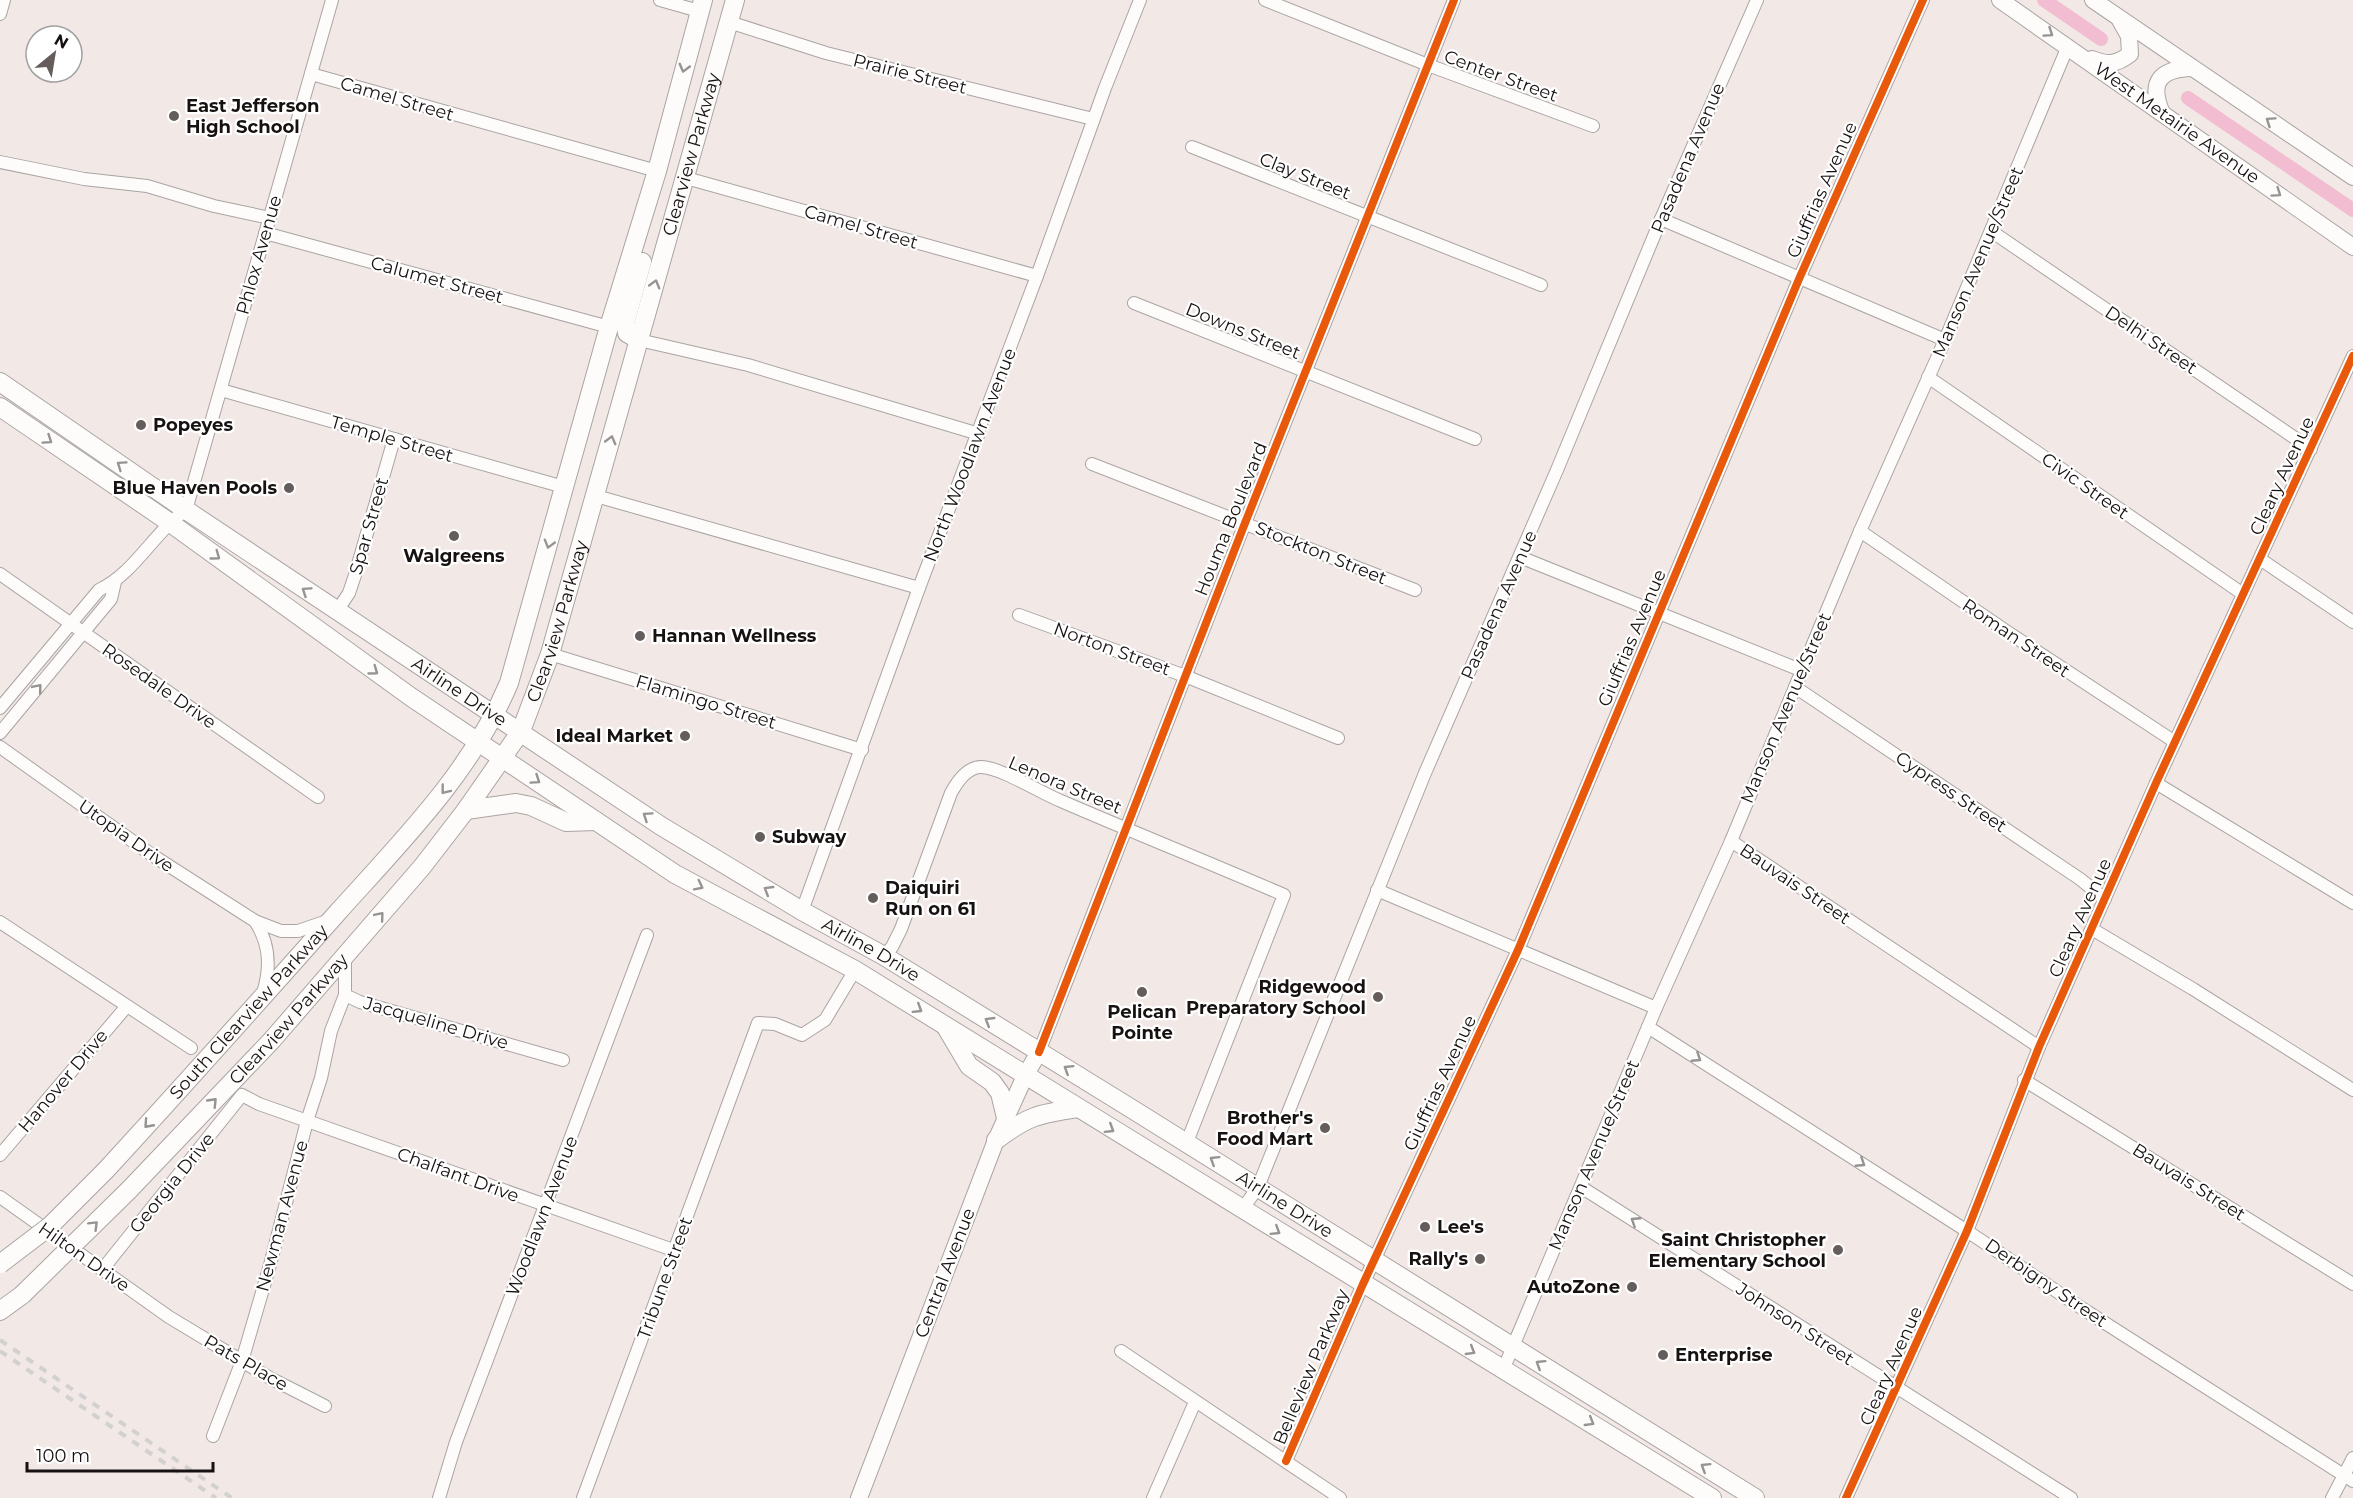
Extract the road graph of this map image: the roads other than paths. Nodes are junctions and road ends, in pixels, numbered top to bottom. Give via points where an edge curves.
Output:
1 (4, 0) edge
2 (332, 0) edge
3 (660, 0) edge
4 (735, 0) edge
5 (1140, 0) edge
6 (1265, 0) edge
7 (1454, 0) edge
8 (1757, 0) edge
9 (1923, 0) edge
10 (2000, 0) edge
11 (2093, 0) edge
12 (701, 6) edge
13 (0, 14) edge
14 (2119, 18) junction
15 (729, 22) junction
16 (2074, 50) junction
17 (1428, 65) junction
18 (2192, 68) junction
19 (311, 74) junction
20 (2161, 111) junction
21 (1093, 119) junction
22 (1593, 126) dead end
23 (1192, 147) dead end
24 (0, 162) edge
25 (657, 171) junction
26 (2353, 177) edge
27 (686, 178) junction
28 (650, 196) junction
29 (1366, 216) junction
30 (270, 218) junction
31 (1661, 219) junction
32 (1991, 231) junction
33 (265, 233) junction
34 (2336, 235) junction
35 (2353, 240) edge
36 (2353, 247) edge
37 (1037, 276) junction
38 (1799, 279) junction
39 (1541, 285) dead end
40 (1134, 303) dead end
41 (609, 327) junction
42 (639, 340) junction
43 (1945, 340) junction
44 (2353, 356) edge
45 (1305, 372) junction
46 (1928, 377) junction
47 (0, 382) edge
48 (221, 390) junction
49 (0, 408) edge
50 (979, 434) junction
51 (394, 439) junction
52 (1475, 439) dead end
53 (2311, 449) junction
54 (1092, 464) dead end
55 (564, 487) junction
56 (596, 496) junction
57 (186, 510) junction
58 (169, 522) junction
59 (1245, 523) junction
60 (1860, 531) junction
61 (1520, 557) junction
62 (2260, 560) junction
63 (0, 574) edge
64 (115, 582) junction
65 (919, 588) junction
66 (1415, 590) dead end
67 (2242, 594) junction
68 (337, 611) junction
69 (1659, 613) junction
70 (1019, 615) dead end
71 (2353, 622) edge
72 (70, 623) junction
73 (84, 634) junction
74 (550, 654) junction
75 (1803, 670) junction
76 (1185, 676) junction
77 (1796, 687) junction
78 (0, 708) edge
79 (496, 714) junction
80 (521, 731) junction
81 (0, 733) edge
82 (1338, 738) dead end
83 (478, 742) junction
84 (2175, 742) junction
85 (0, 747) edge
86 (862, 750) junction
87 (504, 759) junction
88 (2156, 783) junction
89 (318, 797) dead end
90 (466, 810) junction
91 (596, 821) junction
92 (1126, 827) junction
93 (1731, 842) junction
94 (1377, 890) junction
95 (2104, 899) junction
96 (2353, 903) edge
97 (810, 915) junction
98 (331, 920) junction
99 (255, 921) junction
100 (768, 923) junction
101 (1, 924) edge
102 (2092, 928) junction
103 (647, 935) dead end
104 (1518, 950) junction
105 (884, 956) junction
106 (345, 957) junction
107 (855, 970) junction
108 (345, 995) junction
109 (260, 1002) junction
110 (127, 1006) junction
111 (1656, 1008) junction
112 (946, 1027) junction
113 (1648, 1027) junction
114 (2039, 1047) junction
115 (190, 1048) dead end
116 (1039, 1052) junction
117 (563, 1060) dead end
118 (1025, 1076) junction
119 (2024, 1080) junction
120 (2353, 1089) edge
121 (242, 1095) joint
122 (1077, 1108) junction
123 (1006, 1118) junction
124 (306, 1121) junction
125 (996, 1140) junction
126 (1187, 1142) junction
127 (0, 1155) edge
128 (1258, 1187) junction
129 (1581, 1187) junction
130 (0, 1197) edge
131 (546, 1206) junction
132 (1242, 1210) junction
133 (1967, 1231) junction
134 (676, 1251) junction
135 (1374, 1261) junction
136 (0, 1264) edge
137 (102, 1270) junction
138 (1363, 1284) junction
139 (2353, 1284) edge
140 (22, 1295) junction
141 (0, 1305) edge
142 (0, 1311) edge
143 (169, 1317) joint
144 (1514, 1347) junction
145 (1121, 1351) dead end
146 (242, 1362) junction
147 (1503, 1370) junction
148 (1897, 1388) junction
149 (1195, 1402) junction
150 (325, 1406) dead end
151 (213, 1436) dead end
152 (2353, 1458) edge
153 (1286, 1461) junction
154 (2348, 1479) edge
155 (439, 1498) edge
156 (583, 1498) edge
157 (859, 1498) edge
158 (1153, 1498) edge
159 (1340, 1498) edge
160 (1712, 1498) edge
161 (1755, 1498) edge
162 (1846, 1498) edge
163 (2071, 1498) edge
164 (2332, 1498) edge

1 - 13 street
2 - 19 street, Phlox Avenue
3 - 12 street
4 - 15 highway, Clearview Parkway
5 - 21 street, North Woodlawn Avenue
6 - 17 street, Center Street
7 - 17 street, Houma Boulevard
8 - 31 street, Pasadena Avenue
9 - 38 street, Giuffrias Avenue
10 -> 16 main road, West Metairie Avenue
11 - 14 main road
12 -> 25 highway, Clearview Parkway
14 - 16 main road via 2129,36 2130,54 2119,63 2105,64
14 - 18 main road
15 - 21 street, Prairie Street via 826,53
15 - 27 highway, Clearview Parkway
16 - 20 main road, West Metairie Avenue
16 - 32 street, Manson Avenue/Street
17 - 22 street, Center Street
17 - 29 street, Houma Boulevard
18 - 20 main road via 2175,69 2157,81 2156,98
26 -> 18 main road
19 - 25 street, Camel Street
19 - 30 street, Phlox Avenue
20 -> 34 main road, West Metairie Avenue
21 - 37 street, North Woodlawn Avenue
23 - 29 street, Clay Street
24 - 30 street via 84,179 147,186
25 - 28 highway, Clearview Parkway
27 - 37 street, Camel Street
42 -> 27 highway, Clearview Parkway
28 - 41 highway, Clearview Parkway
28 - 42 highway via 653,222 624,323 627,333
29 - 39 street, Clay Street
29 - 45 street, Houma Boulevard
30 - 33 street, Phlox Avenue
31 - 38 street
31 - 61 street, Pasadena Avenue
32 - 43 street, Manson Avenue/Street
32 - 53 street, Delhi Street
33 - 41 street, Calumet Street
33 - 48 street, Phlox Avenue
34 - 35 main road
34 - 36 main road, West Metairie Avenue
37 - 50 street, North Woodlawn Avenue
38 - 43 street
38 - 69 street, Giuffrias Avenue
40 - 45 street, Downs Street
41 - 55 highway, Clearview Parkway
42 - 50 street via 748,365
56 -> 42 highway, Clearview Parkway
43 - 46 street, Manson Avenue/Street
44 - 53 street, Cleary Avenue
45 - 52 street, Downs Street
45 - 59 street, Houma Boulevard
46 - 60 street, Manson Avenue/Street
46 - 67 street, Civic Street
57 -> 47 highway, Airline Drive
48 - 51 street, Temple Street
48 - 57 street, Phlox Avenue
49 -> 58 highway, Airline Drive
50 - 65 street, North Woodlawn Avenue
51 - 55 street, Temple Street
51 - 68 street, Spar Street via 349,593
53 - 62 street, Cleary Avenue
54 - 59 street, Stockton Street
55 -> 79 highway, Clearview Parkway via 509,683
56 - 65 street
56 - 74 highway, Clearview Parkway
57 - 58 street
68 -> 57 highway, Airline Drive
58 - 64 street
58 -> 83 highway, Airline Drive
59 - 66 street, Stockton Street
59 - 76 street, Houma Boulevard
60 - 75 street, Manson Avenue/Street
60 - 84 street, Roman Street
61 - 69 street
61 - 94 street, Pasadena Avenue
62 - 67 street, Cleary Avenue
62 - 71 street
63 - 72 street, Rosedale Drive
64 - 72 street via 99,590
64 - 73 street via 111,599
65 - 86 street, North Woodlawn Avenue
67 - 84 street, Cleary Avenue
68 - 79 highway, Airline Drive
69 - 75 street
69 - 104 street, Giuffrias Avenue
70 - 76 street, Norton Street
72 - 73 street, Rosedale Drive
72 - 78 street
81 -> 73 street
73 - 89 street, Rosedale Drive
74 - 80 highway, Clearview Parkway
74 - 86 street, Flamingo Street
75 - 77 street, Manson Avenue/Street
76 - 82 street, Norton Street
76 - 92 street, Houma Boulevard
77 - 93 street, Manson Avenue/Street
77 - 95 street, Cypress Street
79 - 80 highway, Airline Drive
79 - 83 highway, Clearview Parkway
80 - 87 highway, Clearview Parkway
97 -> 80 highway, Airline Drive via 661,826
83 - 87 highway, Airline Drive
83 -> 98 highway, South Clearview Parkway via 445,790
84 - 88 street, Cleary Avenue
85 - 99 street, Utopia Drive via 152,855
86 - 97 street, North Woodlawn Avenue
87 - 90 highway, Clearview Parkway
87 -> 91 highway, Airline Drive
88 - 95 street, Cleary Avenue
88 - 96 street
90 - 91 highway via 516,803 566,822
106 -> 90 highway, Clearview Parkway
91 -> 100 highway, Airline Drive via 675,874
92 - 105 street, Lenora Street via 997,771 980,767 969,771 951,793 901,929
92 - 116 street, Houma Boulevard
92 - 126 street, Lenora Street via 1285,897
93 - 111 street, Manson Avenue/Street
93 - 114 street, Bauvais Street
94 - 104 street
94 - 128 street, Pasadena Avenue
95 - 102 street, Cleary Avenue
97 - 100 highway via 777,915
97 - 105 highway, Airline Drive
98 - 99 street, Utopia Drive via 298,931 281,931
98 - 109 highway, South Clearview Parkway
99 - 109 street via 263,934 269,959
100 - 107 highway, Airline Drive
101 - 110 street
102 - 114 street, Cleary Avenue
102 - 120 street
103 - 131 street, Woodlawn Avenue
104 - 111 street
104 - 135 street, Giuffrias Avenue
116 -> 105 highway, Airline Drive
106 - 108 street, Jacqueline Drive
140 -> 106 highway, Clearview Parkway, bridge via 129,1190
107 -> 112 highway, Airline Drive
107 - 134 street, Tribune Street via 825,1020 802,1035 775,1024 758,1023
108 - 117 street, Jacqueline Drive
108 - 124 street, Newman Avenue
109 -> 136 highway, South Clearview Parkway, bridge via 106,1170 50,1226
110 - 115 street
110 - 127 street, Hanover Drive
111 - 113 street, Manson Avenue/Street
112 - 118 highway, Airline Drive
112 - 123 highway via 969,1066 1000,1093
113 - 129 street, Manson Avenue/Street
113 -> 133 street, Derbigny Street
114 - 119 street, Cleary Avenue
116 - 118 main road, Central Avenue
126 -> 116 highway, Airline Drive
118 - 122 highway, Airline Drive
118 - 123 main road, Central Avenue
119 - 133 street, Cleary Avenue
119 - 139 street, Bauvais Street
121 - 124 street, Chalfant Drive
121 - 137 street, Georgia Drive
122 - 125 highway via 1021,1121
122 -> 132 highway, Airline Drive
123 - 125 main road, Central Avenue
124 - 131 street, Chalfant Drive
124 - 146 street, Newman Avenue
125 - 157 main road, Central Avenue
128 -> 126 highway, Airline Drive
128 - 132 street, Pasadena Avenue
128 - 135 highway, Airline Drive
129 - 144 street, Manson Avenue/Street
148 -> 129 street, Johnson Street
130 - 137 street, Hilton Drive
131 - 134 street, Chalfant Drive
131 - 155 street, Woodlawn Avenue via 456,1442
132 -> 138 highway, Airline Drive
133 - 148 street, Cleary Avenue
133 - 154 street, Derbigny Street
134 - 156 street, Tribune Street
135 - 138 street, Giuffrias Avenue
135 - 144 highway, Airline Drive
137 - 143 street, Hilton Drive
138 -> 147 highway, Airline Drive
138 - 153 street, Belleview Parkway
140 - 141 highway
140 - 142 highway
143 - 146 street, Pats Place
144 - 147 street, Manson Avenue/Street
161 -> 144 highway, Airline Drive
145 - 149 street
146 - 150 street, Pats Place
146 - 151 street, Newman Avenue
147 -> 160 highway, Airline Drive
148 - 162 street, Cleary Avenue
148 - 163 street, Johnson Street
149 - 153 street
149 - 158 street
152 - 154 street
153 - 159 street
154 - 164 street

